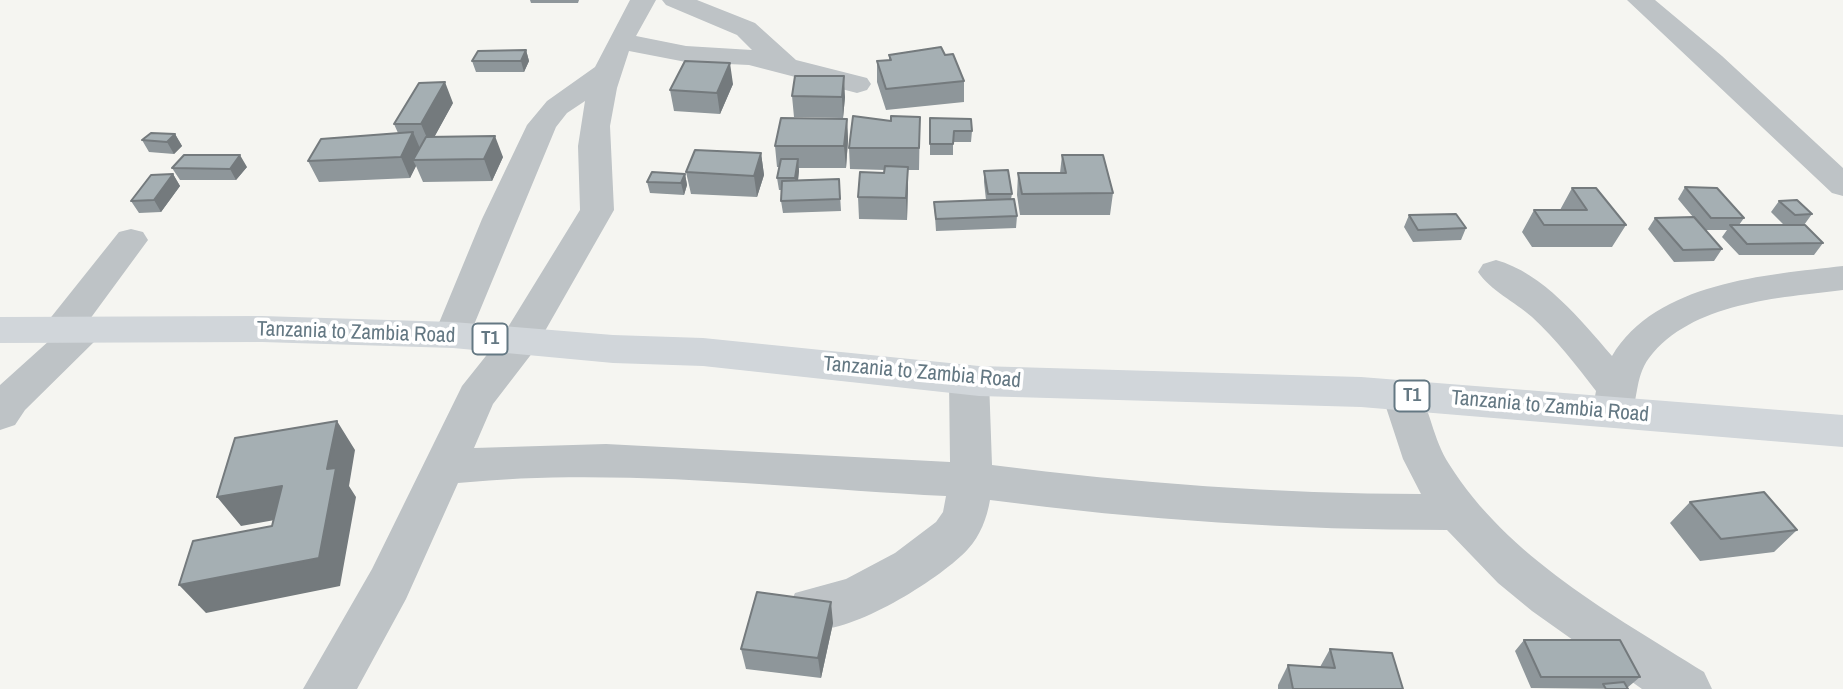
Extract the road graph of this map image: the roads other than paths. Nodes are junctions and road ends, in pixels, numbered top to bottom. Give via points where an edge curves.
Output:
1 (643, 0) edge
2 (675, 0) edge
3 (1640, 0) edge
4 (621, 41) junction
5 (786, 66) junction
6 (606, 72) junction
7 (857, 84) dead end
8 (1843, 186) edge
9 (131, 240) dead end
10 (1496, 272) dead end
11 (1843, 278) edge
12 (0, 330) edge
13 (72, 330) junction
14 (453, 335) junction
15 (519, 342) junction
16 (969, 380) junction
17 (1402, 395) junction
18 (1615, 401) junction
19 (0, 414) edge
20 (1843, 430) edge
21 (441, 468) junction
22 (969, 481) junction
23 (1459, 512) junction
24 (812, 608) edge
25 (328, 689) edge
26 (1686, 689) edge

1 - 4 street
2 - 5 street via 746,29
3 - 8 street
4 - 5 street
4 - 6 street
5 - 7 street
6 - 14 street via 557,107 542,125
6 - 15 street via 599,90 594,140 597,210
9 - 13 street
10 - 18 street via 1560,319
11 - 18 street via 1755,290 1689,310 1639,345 1627,361
12 - 13 highway, Tanzania to Zambia Road / T1
13 - 14 highway, Tanzania to Zambia Road / T1
13 - 19 street
14 - 15 highway, Tanzania to Zambia Road / T1
15 - 16 highway, Tanzania to Zambia Road / T1 via 703,352
15 - 21 street via 476,397
16 - 17 highway, Tanzania to Zambia Road / T1
16 - 22 street
17 - 18 highway, Tanzania to Zambia Road / T1
17 - 23 street via 1434,478
18 - 20 highway, Tanzania to Zambia Road / T1
21 - 22 street via 606,461
21 - 25 street via 389,584
22 - 23 street via 1176,503 1344,512
22 - 24 street via 960,525 943,543 878,588
23 - 26 street via 1525,576 1627,652

